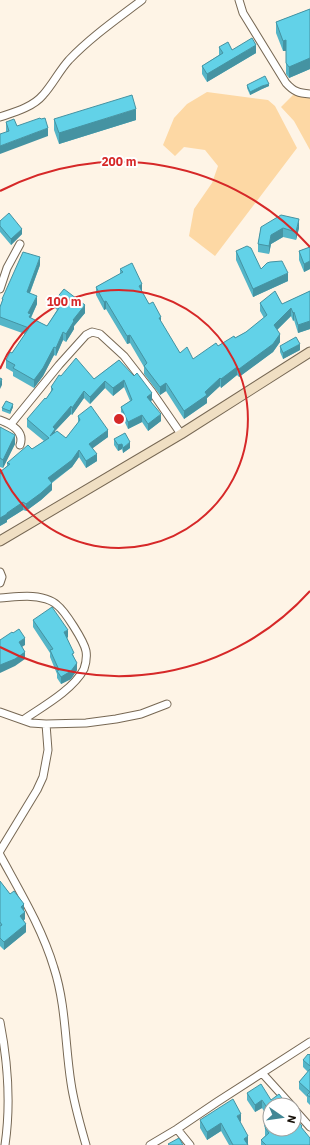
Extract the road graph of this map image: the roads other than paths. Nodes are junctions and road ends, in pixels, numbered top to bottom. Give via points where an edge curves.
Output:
1 (142, 0) edge
2 (239, 0) edge
3 (310, 94) edge
4 (0, 117) edge
5 (20, 244) dead end
6 (0, 289) edge
7 (310, 352) edge
8 (0, 420) edge
9 (11, 424) junction
10 (181, 434) junction
11 (20, 445) dead end
12 (0, 541) edge
13 (0, 572) edge
14 (0, 583) edge
15 (0, 598) edge
16 (167, 704) dead end
17 (0, 712) edge
18 (23, 720) junction
19 (46, 724) junction
20 (0, 851) edge
21 (0, 855) edge
22 (0, 1022) edge
23 (310, 1042) edge
24 (3, 1051) edge
25 (262, 1073) junction
26 (284, 1097) edge
27 (302, 1118) edge
28 (310, 1127) edge
29 (177, 1129) junction
30 (5, 1145) edge
31 (86, 1145) edge
32 (150, 1145) edge
33 (190, 1145) edge

1 - 4 street via 95,36 68,61 37,101
2 - 3 street via 243,13 286,84 300,93
5 - 6 street via 7,268
7 - 10 main road
8 - 9 street
9 - 10 street via 59,365 86,335 92,332 100,334 124,356
9 - 11 street via 21,436
10 - 12 main road
13 - 14 street
15 - 18 street via 36,596 56,604 69,619 86,649 87,658 80,676 62,693
16 - 19 street via 141,714 116,719
17 - 18 street
18 - 19 street
19 - 20 street via 48,750 43,777
21 - 31 street via 39,928 55,969 62,1002 74,1105
22 - 24 street
23 - 25 street
24 - 30 street via 9,1108
25 - 26 street
25 - 29 street
27 - 28 street
29 - 32 street
29 - 33 street

